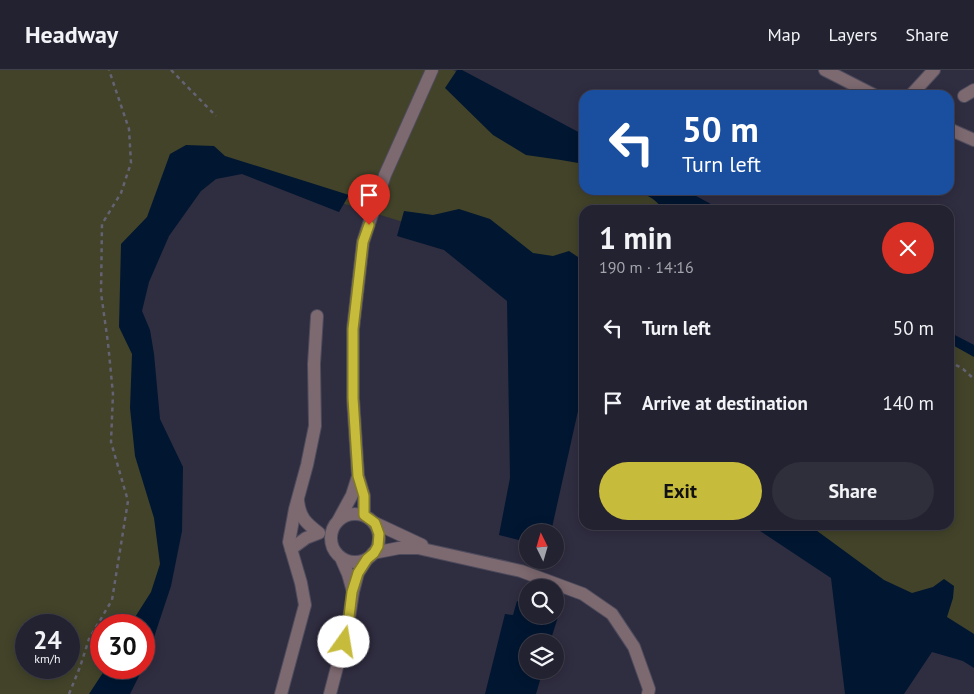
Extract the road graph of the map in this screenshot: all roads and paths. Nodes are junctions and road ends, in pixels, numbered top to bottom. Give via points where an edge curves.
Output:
1 (109, 70) edge
2 (171, 70) edge
3 (432, 70) edge
4 (825, 70) edge
5 (934, 70) edge
6 (864, 90) edge
7 (916, 90) edge
8 (216, 116) dead end
9 (954, 131) edge
10 (974, 140) edge
11 (317, 316) dead end
12 (954, 364) edge
13 (974, 379) edge
14 (358, 476) junction
15 (298, 500) junction
16 (339, 519) junction
17 (370, 519) junction
18 (324, 535) junction
19 (292, 550) junction
20 (438, 552) junction
21 (370, 556) junction
22 (341, 558) junction
23 (352, 592) junction
24 (68, 694) edge
25 (281, 694) edge
26 (330, 694) edge
27 (648, 694) edge

1 - 24 path via 130,129 131,163 120,193 102,224 101,293 113,394 110,442 128,501 112,600 89,639
2 - 8 path
3 - 14 street via 386,175 363,242 353,329
4 - 6 street
5 - 7 street
9 - 10 street
11 - 15 street via 315,426
12 - 13 path
14 - 16 street
14 - 17 street
15 - 18 street via 299,511 306,522
15 - 19 street via 289,542
16 - 17 street via 353,514
16 - 18 street
17 - 20 street
17 - 21 street via 379,534 378,546
18 - 19 street via 306,538
18 - 22 street
19 - 25 street via 305,606
20 - 21 street via 398,548
20 - 27 street via 522,571 583,594 612,614 621,627 634,648
21 - 22 street via 356,562
21 - 23 street via 358,573
22 - 23 street
23 - 26 street via 348,625

